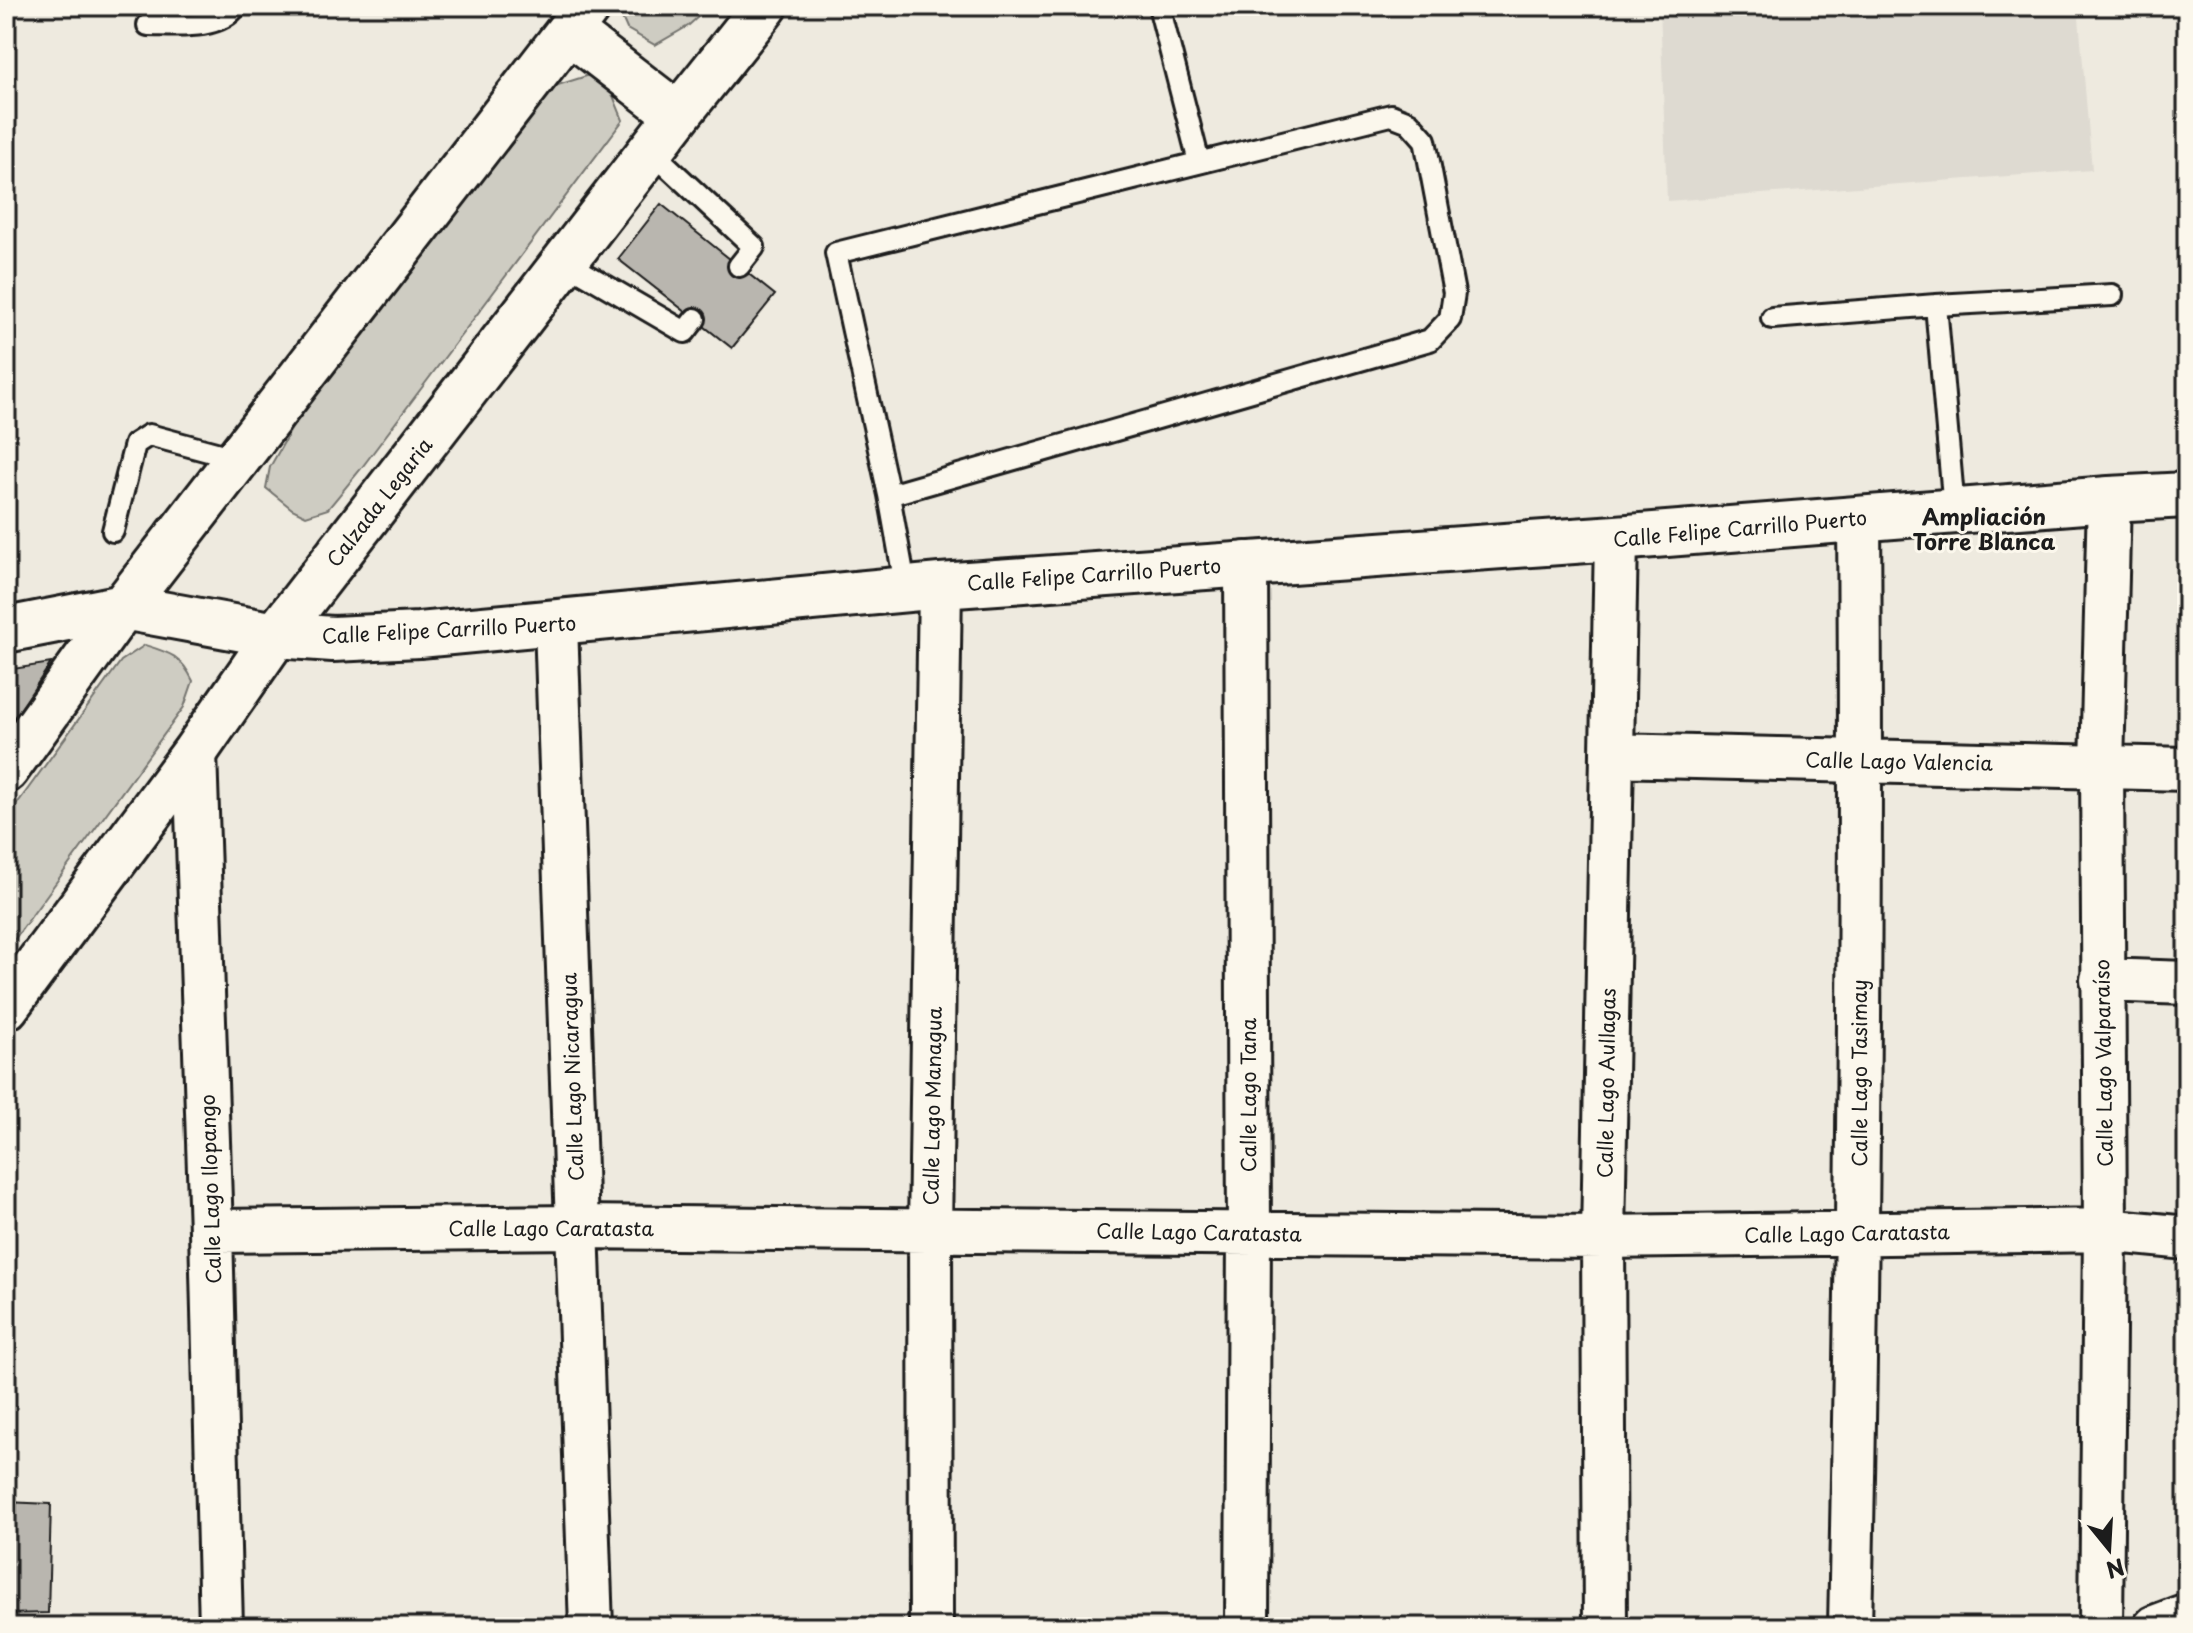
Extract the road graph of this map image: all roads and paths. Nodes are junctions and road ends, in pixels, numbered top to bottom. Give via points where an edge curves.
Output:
1 (236, 6) edge
2 (765, 6) edge
3 (1159, 6) edge
4 (579, 19) edge
5 (148, 25) dead end
6 (678, 115) junction
7 (651, 151) junction
8 (1199, 162) junction
9 (565, 262) junction
10 (739, 266) dead end
11 (2112, 295) dead end
12 (1936, 305) junction
13 (1772, 318) dead end
14 (695, 319) dead end
15 (238, 459) junction
16 (889, 495) junction
17 (2187, 495) edge
18 (2109, 499) junction
19 (1954, 510) junction
20 (1859, 518) junction
21 (113, 531) dead end
22 (1616, 538) junction
23 (1246, 563) junction
24 (923, 588) junction
25 (123, 607) junction
26 (556, 624) junction
27 (6, 630) edge
28 (276, 635) junction
29 (195, 752) junction
30 (1612, 755) junction
31 (1861, 760) junction
32 (2102, 766) junction
33 (2187, 769) edge
34 (6, 770) edge
35 (2102, 980) junction
36 (2187, 983) edge
37 (6, 1007) edge
38 (577, 1227) junction
39 (930, 1229) junction
40 (2105, 1230) junction
41 (211, 1231) junction
42 (1249, 1232) junction
43 (1859, 1233) junction
44 (1603, 1237) junction
45 (2187, 1238) edge
46 (2187, 1615) edge
47 (221, 1627) edge
48 (591, 1627) edge
49 (931, 1627) edge
50 (1247, 1627) edge
51 (1605, 1627) edge
52 (1850, 1627) edge
53 (2101, 1627) edge
54 (2155, 1627) edge

1 - 5 lane via 219,20
2 - 6 main road, Calzada Legaria
3 - 8 lane
4 - 6 main road
4 - 15 main road
6 - 7 main road, Calzada Legaria
7 - 9 main road, Calzada Legaria
7 - 10 lane via 754,247
8 - 16 lane via 836,253
8 - 16 lane via 1391,115 1409,122 1425,140 1454,293 1450,319 1430,340
9 - 14 lane via 685,332
9 - 28 main road, Calzada Legaria
11 - 12 lane
12 - 13 lane
12 - 19 lane
15 - 21 lane via 149,435 135,444
15 - 25 main road
16 - 24 lane
17 - 18 main road, Calle Felipe Carrillo Puerto
18 - 19 main road, Calle Felipe Carrillo Puerto
18 - 32 street, Calle Lago Valparaíso
19 - 20 main road, Calle Felipe Carrillo Puerto
20 - 22 main road, Calle Felipe Carrillo Puerto
20 - 31 street, Calle Lago Tasimay
22 - 23 main road, Calle Felipe Carrillo Puerto
22 - 30 street, Calle Lago Aullagas
23 - 24 main road, Calle Felipe Carrillo Puerto
23 - 42 street, Calle Lago Tana
24 - 26 main road, Calle Felipe Carrillo Puerto
24 - 39 street, Calle Lago Managua
25 - 27 main road, Calle Felipe Carrillo Puerto
25 - 28 main road, Calle Felipe Carrillo Puerto
25 - 34 main road
26 - 28 main road, Calle Felipe Carrillo Puerto via 333,639
26 - 38 street, Calle Lago Nicaragua
28 - 29 main road, Calzada Legaria
29 - 37 main road, Calzada Legaria
29 - 41 street, Calle Lago Ilopango
30 - 31 street, Calle Lago Valencia
30 - 44 street, Calle Lago Aullagas
31 - 32 street, Calle Lago Valencia
31 - 43 street, Calle Lago Tasimay
32 - 33 street, Calle Lago Valencia
32 - 35 street, Calle Lago Valparaíso
35 - 36 street
35 - 40 street, Calle Lago Valparaíso
38 - 39 street, Calle Lago Caratasta
38 - 41 street, Calle Lago Caratasta
38 - 48 street, Calle Lago Nicaragua
39 - 42 street, Calle Lago Caratasta
39 - 49 street, Calle Lago Managua
40 - 43 street, Calle Lago Caratasta
40 - 45 street, Calle Lago Caratasta
40 - 53 street, Calle Lago Valparaíso
41 - 47 street, Calle Lago Ilopango
42 - 44 street, Calle Lago Caratasta
42 - 50 street, Calle Lago Tana
43 - 44 street, Calle Lago Caratasta
43 - 52 street, Calle Lago Tasimay
44 - 51 street, Calle Lago Aullagas
46 - 54 street

